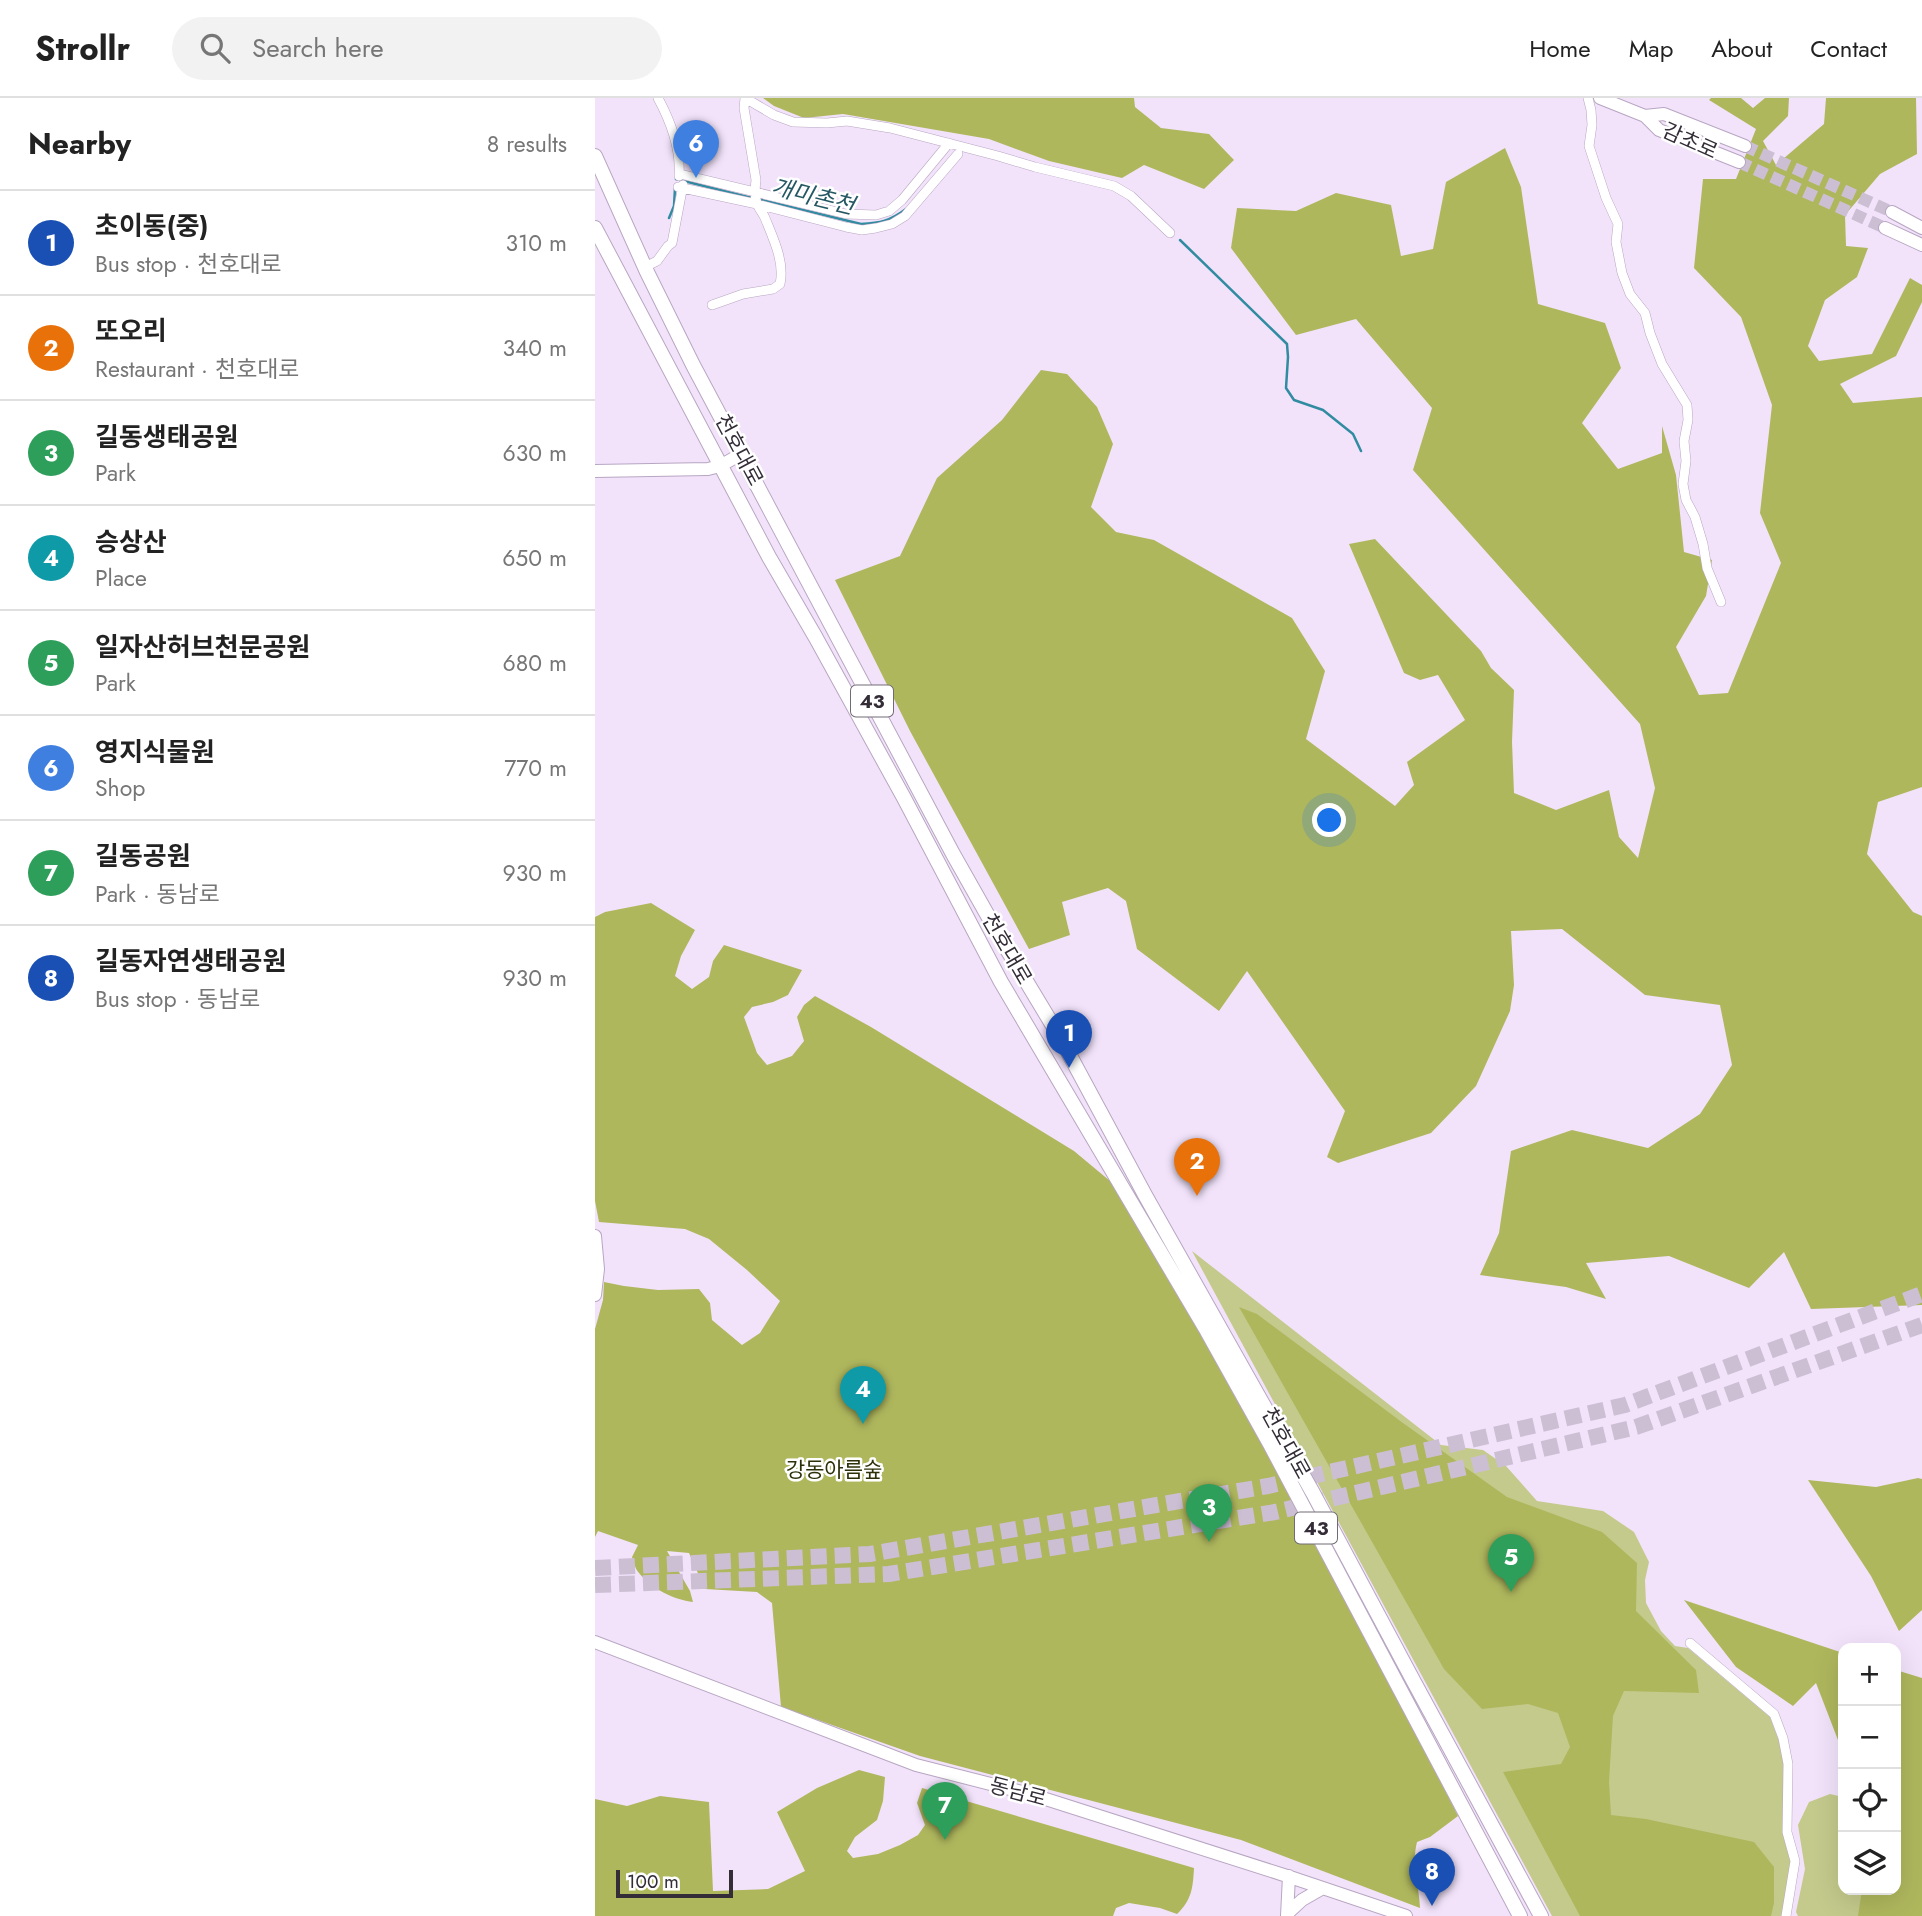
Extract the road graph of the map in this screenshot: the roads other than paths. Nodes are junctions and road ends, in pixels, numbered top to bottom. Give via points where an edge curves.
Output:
1 (658, 98) edge
2 (1588, 98) edge
3 (1600, 98) edge
4 (1645, 116) junction
5 (950, 143) junction
6 (1745, 146) tunnel mouth
7 (958, 154) dead end
8 (595, 156) edge
9 (1739, 162) tunnel mouth
10 (681, 181) junction
11 (755, 192) junction
12 (757, 204) junction
13 (1892, 212) tunnel mouth
14 (595, 228) edge
15 (1885, 228) tunnel mouth
16 (1922, 228) edge
17 (1170, 233) dead end
18 (600, 244) edge
19 (1922, 245) edge
20 (645, 267) junction
21 (712, 305) dead end
22 (741, 454) junction
23 (720, 466) junction
24 (595, 471) edge
25 (1721, 602) dead end
26 (595, 1236) edge
27 (595, 1294) edge
28 (595, 1642) edge
29 (1690, 1643) dead end
30 (1289, 1876) junction
31 (1322, 1888) junction
32 (1510, 1897) junction
33 (1287, 1915) edge
34 (1406, 1916) edge
35 (1506, 1916) edge
36 (1520, 1916) edge
37 (1541, 1916) edge
38 (1786, 1916) edge

1 - 10 street via 669,117
2 - 25 street via 1589,146 1618,224 1622,273 1630,294 1645,313 1662,363 1687,405 1683,484 1706,568
3 - 4 main road, 감초로
4 - 6 main road, 감초로 via 1664,114
4 - 9 main road, 감초로 via 1659,130
5 - 11 street via 902,200 876,215 846,214
5 - 11 street via 847,121 793,122 745,98
5 - 17 street via 1114,186
7 - 12 street via 905,216 892,224 862,230
8 - 20 main road, 천호대로 / 43
10 - 11 street
10 - 12 street
10 - 20 street via 668,246 657,261
11 - 12 street
12 - 21 street via 777,250 780,284
13 - 16 main road
14 - 18 main road, 천호대로 / 43
15 - 19 main road
18 - 23 main road, 천호대로 / 43
20 - 22 main road, 천호대로 / 43
22 - 23 main road
22 - 37 main road, 천호대로 / 43 via 953,854 1313,1493
23 - 24 main road
23 - 32 main road, 천호대로 / 43 via 1001,982 1276,1455
26 - 27 main road
28 - 30 main road, 동남로 via 916,1765 1030,1794
29 - 38 street via 1774,1714 1783,1738 1788,1764 1787,1832 1795,1861
30 - 31 main road, 동남로
30 - 33 main road
31 - 33 main road
31 - 34 main road, 동남로
32 - 35 main road
32 - 36 main road, 천호대로 / 43

